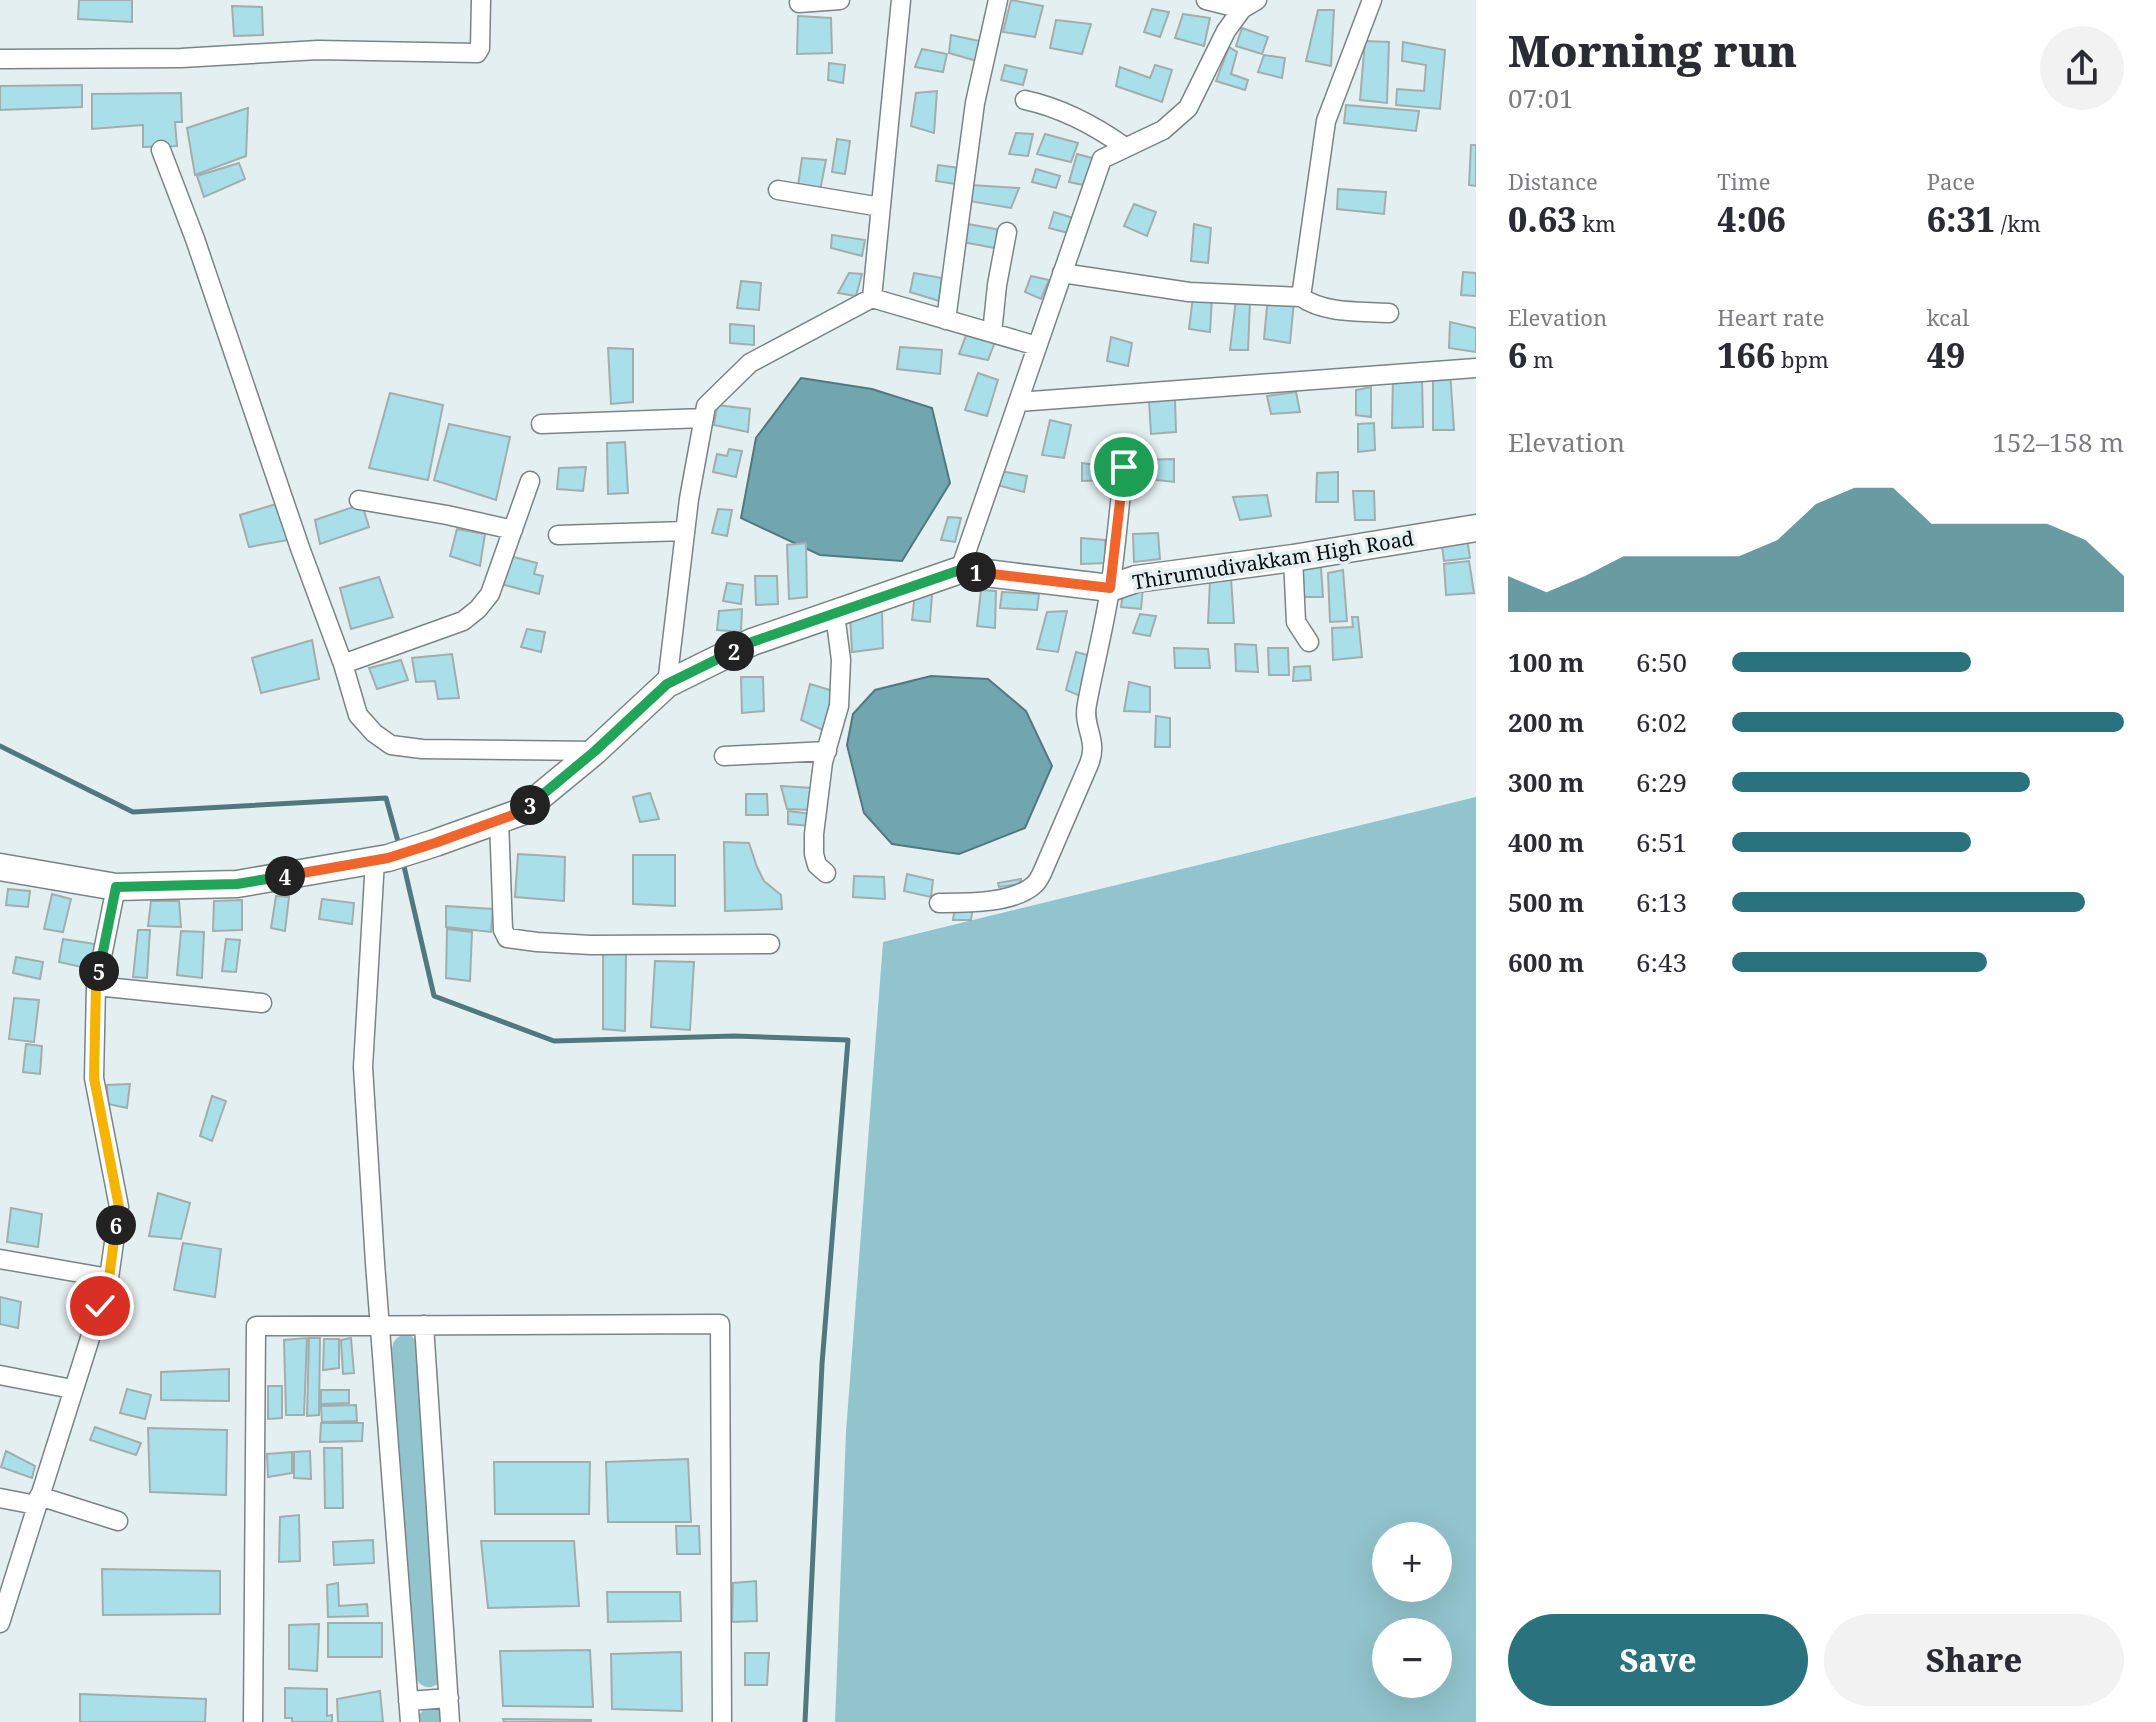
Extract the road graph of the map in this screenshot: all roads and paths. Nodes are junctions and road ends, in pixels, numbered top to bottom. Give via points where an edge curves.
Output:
1 (481, 0) edge
2 (840, 0) edge
3 (901, 0) edge
4 (998, 0) edge
5 (1206, 0) edge
6 (1372, 0) edge
7 (799, 3) dead end
8 (1249, 4) edge
9 (0, 59) edge
10 (1025, 100) dead end
11 (1125, 147) junction
12 (161, 150) dead end
13 (778, 190) dead end
14 (881, 207) junction
15 (1007, 232) dead end
16 (1062, 273) junction
17 (1301, 297) junction
18 (872, 298) junction
19 (1389, 313) dead end
20 (946, 320) junction
21 (992, 333) junction
22 (1037, 346) junction
23 (1476, 368) edge
24 (1018, 402) junction
25 (704, 418) junction
26 (541, 424) dead end
27 (1124, 467) dead end
28 (530, 481) dead end
29 (359, 500) dead end
30 (1476, 528) edge
31 (513, 530) junction
32 (685, 531) junction
33 (558, 535) dead end
34 (1293, 558) junction
35 (960, 570) junction
36 (1110, 588) junction
37 (835, 614) junction
38 (1309, 642) dead end
39 (343, 664) junction
40 (667, 684) junction
41 (595, 751) junction
42 (827, 751) junction
43 (724, 756) dead end
44 (499, 820) junction
45 (381, 859) junction
46 (0, 867) edge
47 (826, 873) dead end
48 (116, 887) junction
49 (939, 903) dead end
50 (770, 944) dead end
51 (96, 986) junction
52 (262, 1003) dead end
53 (0, 1259) edge
54 (109, 1278) junction
55 (381, 1325) junction
56 (424, 1325) junction
57 (0, 1375) edge
58 (72, 1389) junction
59 (0, 1498) edge
60 (38, 1500) junction
61 (118, 1521) dead end
62 (1, 1615) edge
63 (449, 1698) junction
64 (408, 1701) junction
65 (253, 1722) edge
66 (410, 1722) edge
67 (450, 1722) edge
68 (722, 1722) edge

1 - 9 street via 477,53 318,50 181,58
2 - 7 street
3 - 14 street
4 - 20 street via 975,103
5 - 8 street
6 - 17 street via 1326,121
8 - 11 street via 1226,31 1188,108 1163,130
10 - 11 street via 1067,113
11 - 16 street via 1102,159
12 - 39 street
13 - 14 street
14 - 18 street
15 - 21 street
16 - 17 street via 1189,292
16 - 22 street
17 - 19 street via 1323,308
18 - 20 street
18 - 25 street via 750,363 706,406
20 - 21 street
21 - 22 street
22 - 24 street
23 - 24 street
24 - 35 street
25 - 26 street
25 - 32 street
27 - 36 street
28 - 31 street
29 - 31 street
30 - 34 street, Thirumudivakkam High Road
31 - 39 street via 490,594 463,621
32 - 33 street
32 - 40 street
34 - 36 street, Thirumudivakkam High Road via 1136,579
34 - 38 street via 1296,622
35 - 36 street, Thirumudivakkam High Road
35 - 37 street, Thirumudivakkam High Road
36 - 49 street via 1086,707 1093,753 1042,873 1034,884 1005,898
37 - 40 street, Thirumudivakkam High Road via 752,642
37 - 42 street via 839,706
39 - 41 street via 358,715 391,745
40 - 41 street, Thirumudivakkam High Road
41 - 44 street, Thirumudivakkam High Road via 521,812
42 - 43 street
42 - 47 street via 814,854
44 - 45 street, Thirumudivakkam High Road
44 - 50 street via 507,938 591,945
45 - 48 street, Thirumudivakkam High Road via 237,884
45 - 55 street via 363,1067
46 - 48 street, Thirumudivakkam High Road
48 - 51 street
51 - 52 street
51 - 54 street via 94,1078 119,1207
53 - 54 street
54 - 58 street
55 - 56 street
55 - 64 street
55 - 65 street via 256,1326
56 - 63 street
56 - 68 street via 720,1324
57 - 58 street
58 - 60 street
59 - 60 street
60 - 61 street
60 - 62 street
63 - 64 street
63 - 67 street
64 - 66 street

